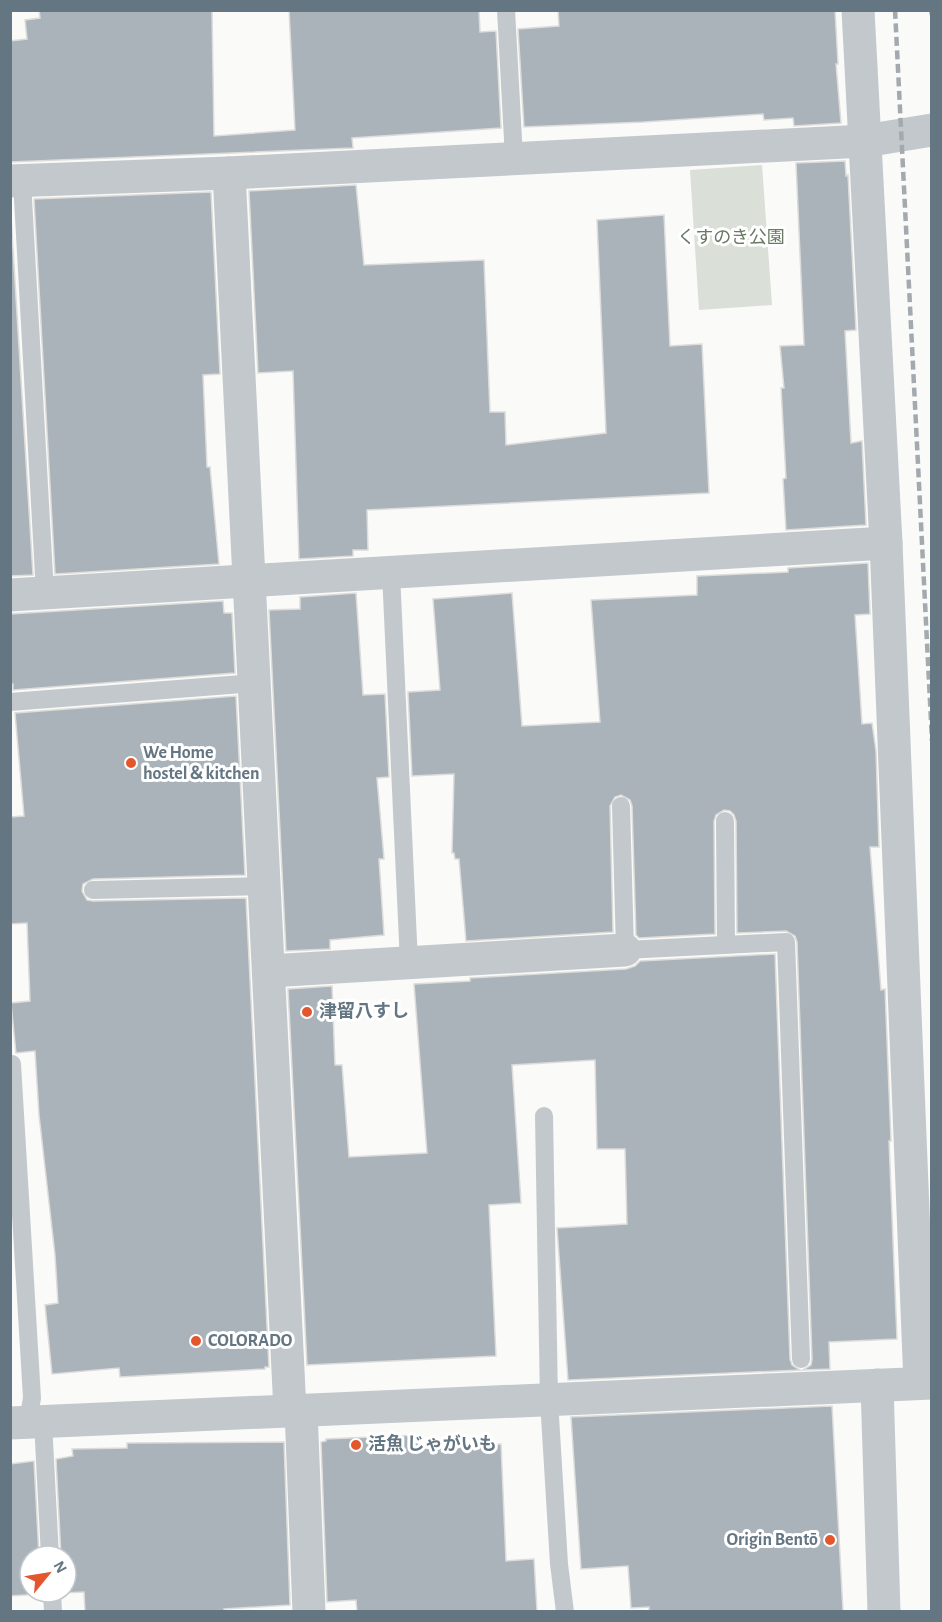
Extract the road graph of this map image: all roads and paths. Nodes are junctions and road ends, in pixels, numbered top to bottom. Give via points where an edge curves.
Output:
1 (506, 10) edge
2 (858, 10) edge
3 (932, 130) edge
4 (865, 141) junction
5 (514, 158) junction
6 (229, 173) junction
7 (16, 181) edge
8 (885, 543) junction
9 (391, 573) junction
10 (249, 582) junction
11 (45, 593) junction
12 (10, 595) edge
13 (255, 683) junction
14 (10, 702) edge
15 (621, 806) dead end
16 (725, 821) dead end
17 (264, 886) junction
18 (93, 890) dead end
19 (726, 944) junction
20 (625, 950) junction
21 (409, 963) junction
22 (269, 971) junction
23 (12, 1064) dead end
24 (544, 1116) dead end
25 (801, 1359) dead end
26 (926, 1383) edge
27 (877, 1385) junction
28 (549, 1400) junction
29 (295, 1411) junction
30 (27, 1423) edge
31 (48, 1544) edge
32 (309, 1611) edge
33 (565, 1611) edge
34 (884, 1611) edge

1 - 5 lane
2 - 4 street
3 - 4 street
4 - 5 street
4 - 8 street
5 - 6 street
6 - 7 street
6 - 10 street
7 - 11 lane
8 - 9 street
8 - 26 street
9 - 10 street
9 - 21 lane
10 - 11 street
10 - 13 street
11 - 12 street
13 - 14 lane
13 - 17 street
15 - 20 lane
16 - 19 lane
17 - 18 lane
17 - 22 street
19 - 20 lane
19 - 25 lane via 786,942
20 - 21 street
21 - 22 street
22 - 29 street
23 - 30 lane via 32,1398
24 - 28 lane
26 - 27 street
27 - 28 street
27 - 34 street
28 - 29 street
28 - 33 lane
29 - 30 street
29 - 32 street
30 - 31 lane

